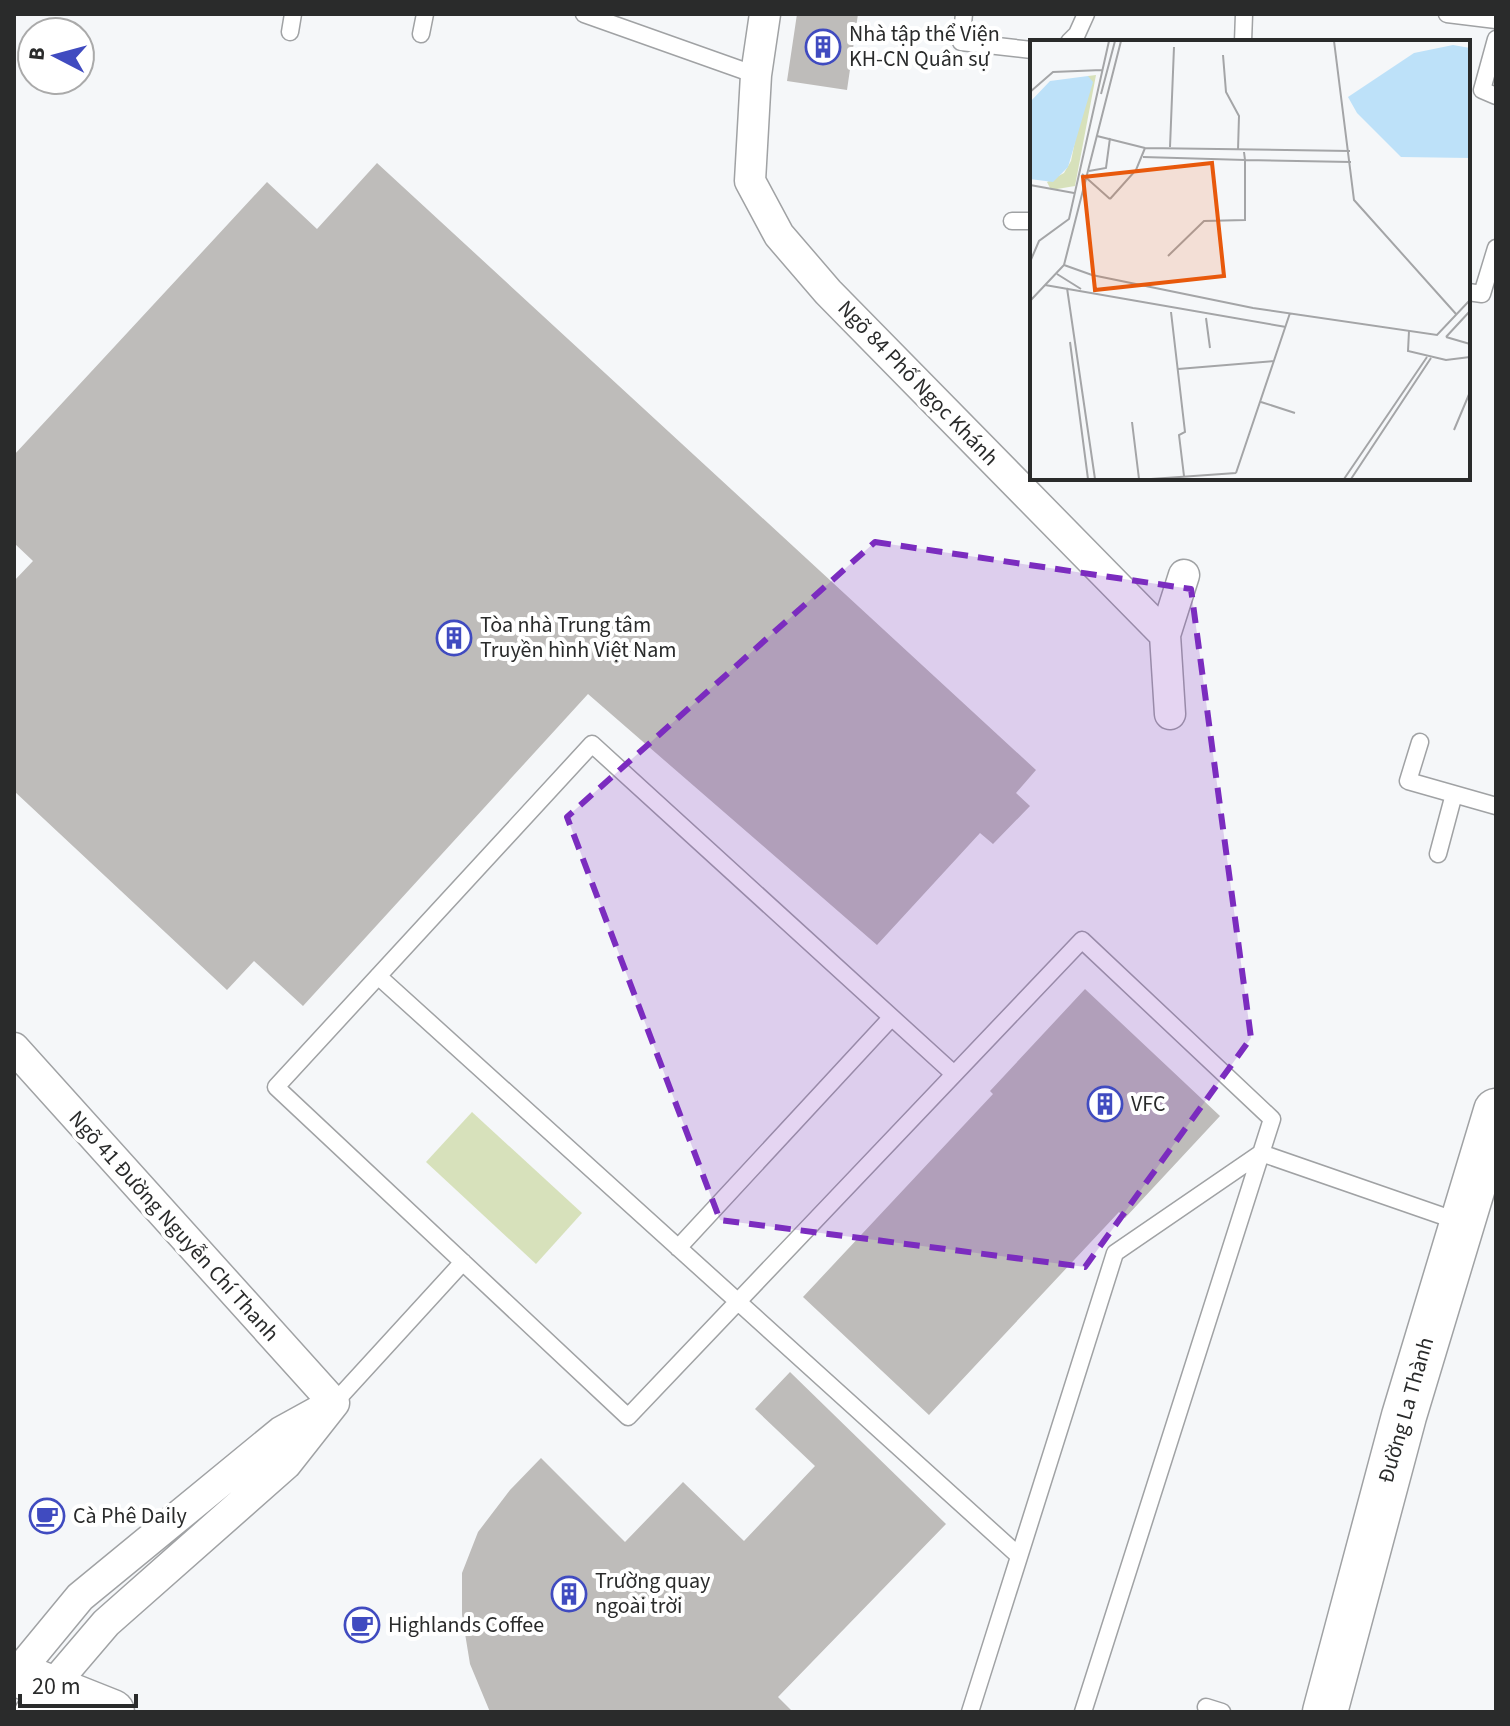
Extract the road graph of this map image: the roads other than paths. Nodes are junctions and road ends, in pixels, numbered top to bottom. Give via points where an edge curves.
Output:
1 (293, 14) edge
2 (425, 14) edge
3 (584, 14) edge
4 (765, 14) edge
5 (964, 14) edge
6 (1086, 14) edge
7 (1244, 14) edge
8 (1447, 14) edge
9 (1496, 20) edge
10 (290, 32) dead end
11 (421, 34) dead end
12 (1496, 39) edge
13 (1071, 40) edge
14 (1243, 40) edge
15 (1030, 50) edge
16 (756, 75) junction
17 (1496, 96) edge
18 (1012, 221) dead end
19 (1030, 221) edge
20 (1496, 248) edge
21 (1470, 292) edge
22 (1184, 575) dead end
23 (1165, 635) junction
24 (1170, 714) dead end
25 (1420, 742) dead end
26 (1454, 794) junction
27 (1496, 806) edge
28 (1438, 854) dead end
29 (378, 976) junction
30 (891, 1018) junction
31 (14, 1048) edge
32 (954, 1074) junction
33 (1496, 1111) edge
34 (1261, 1153) junction
35 (1460, 1222) junction
36 (678, 1248) junction
37 (463, 1262) junction
38 (737, 1302) junction
39 (334, 1403) junction
40 (1019, 1556) junction
41 (25, 1685) edge
42 (112, 1712) edge
43 (970, 1712) edge
44 (1083, 1712) edge
45 (1325, 1712) edge

1 - 10 lane
2 - 11 lane
3 - 16 lane
4 - 16 street, Ngõ 84 Phố Ngọc Khánh
5 - 15 lane via 961,42
6 - 13 lane
7 - 14 lane
8 - 9 lane
12 - 17 lane via 1482,90
16 - 23 street, Ngõ 84 Phố Ngọc Khánh via 750,181 779,235 828,292
18 - 19 lane
20 - 21 lane via 1482,294
22 - 23 street
23 - 24 street
25 - 26 lane via 1408,781
26 - 27 lane
26 - 28 lane
29 - 30 lane via 592,744
29 - 36 lane
29 - 37 lane via 276,1087
30 - 32 lane
30 - 36 lane
31 - 39 street, Ngõ 41 Đường Nguyễn Chí Thanh
32 - 34 lane via 1082,940 1272,1119
32 - 38 lane
33 - 35 main road, Đường La Thành
34 - 35 lane
34 - 40 lane via 1115,1253
34 - 44 lane
35 - 45 main road, Đường La Thành
36 - 38 lane
37 - 38 lane via 628,1417
37 - 39 lane
38 - 40 lane
39 - 41 street via 286,1464 106,1623
40 - 43 lane
41 - 42 main road

